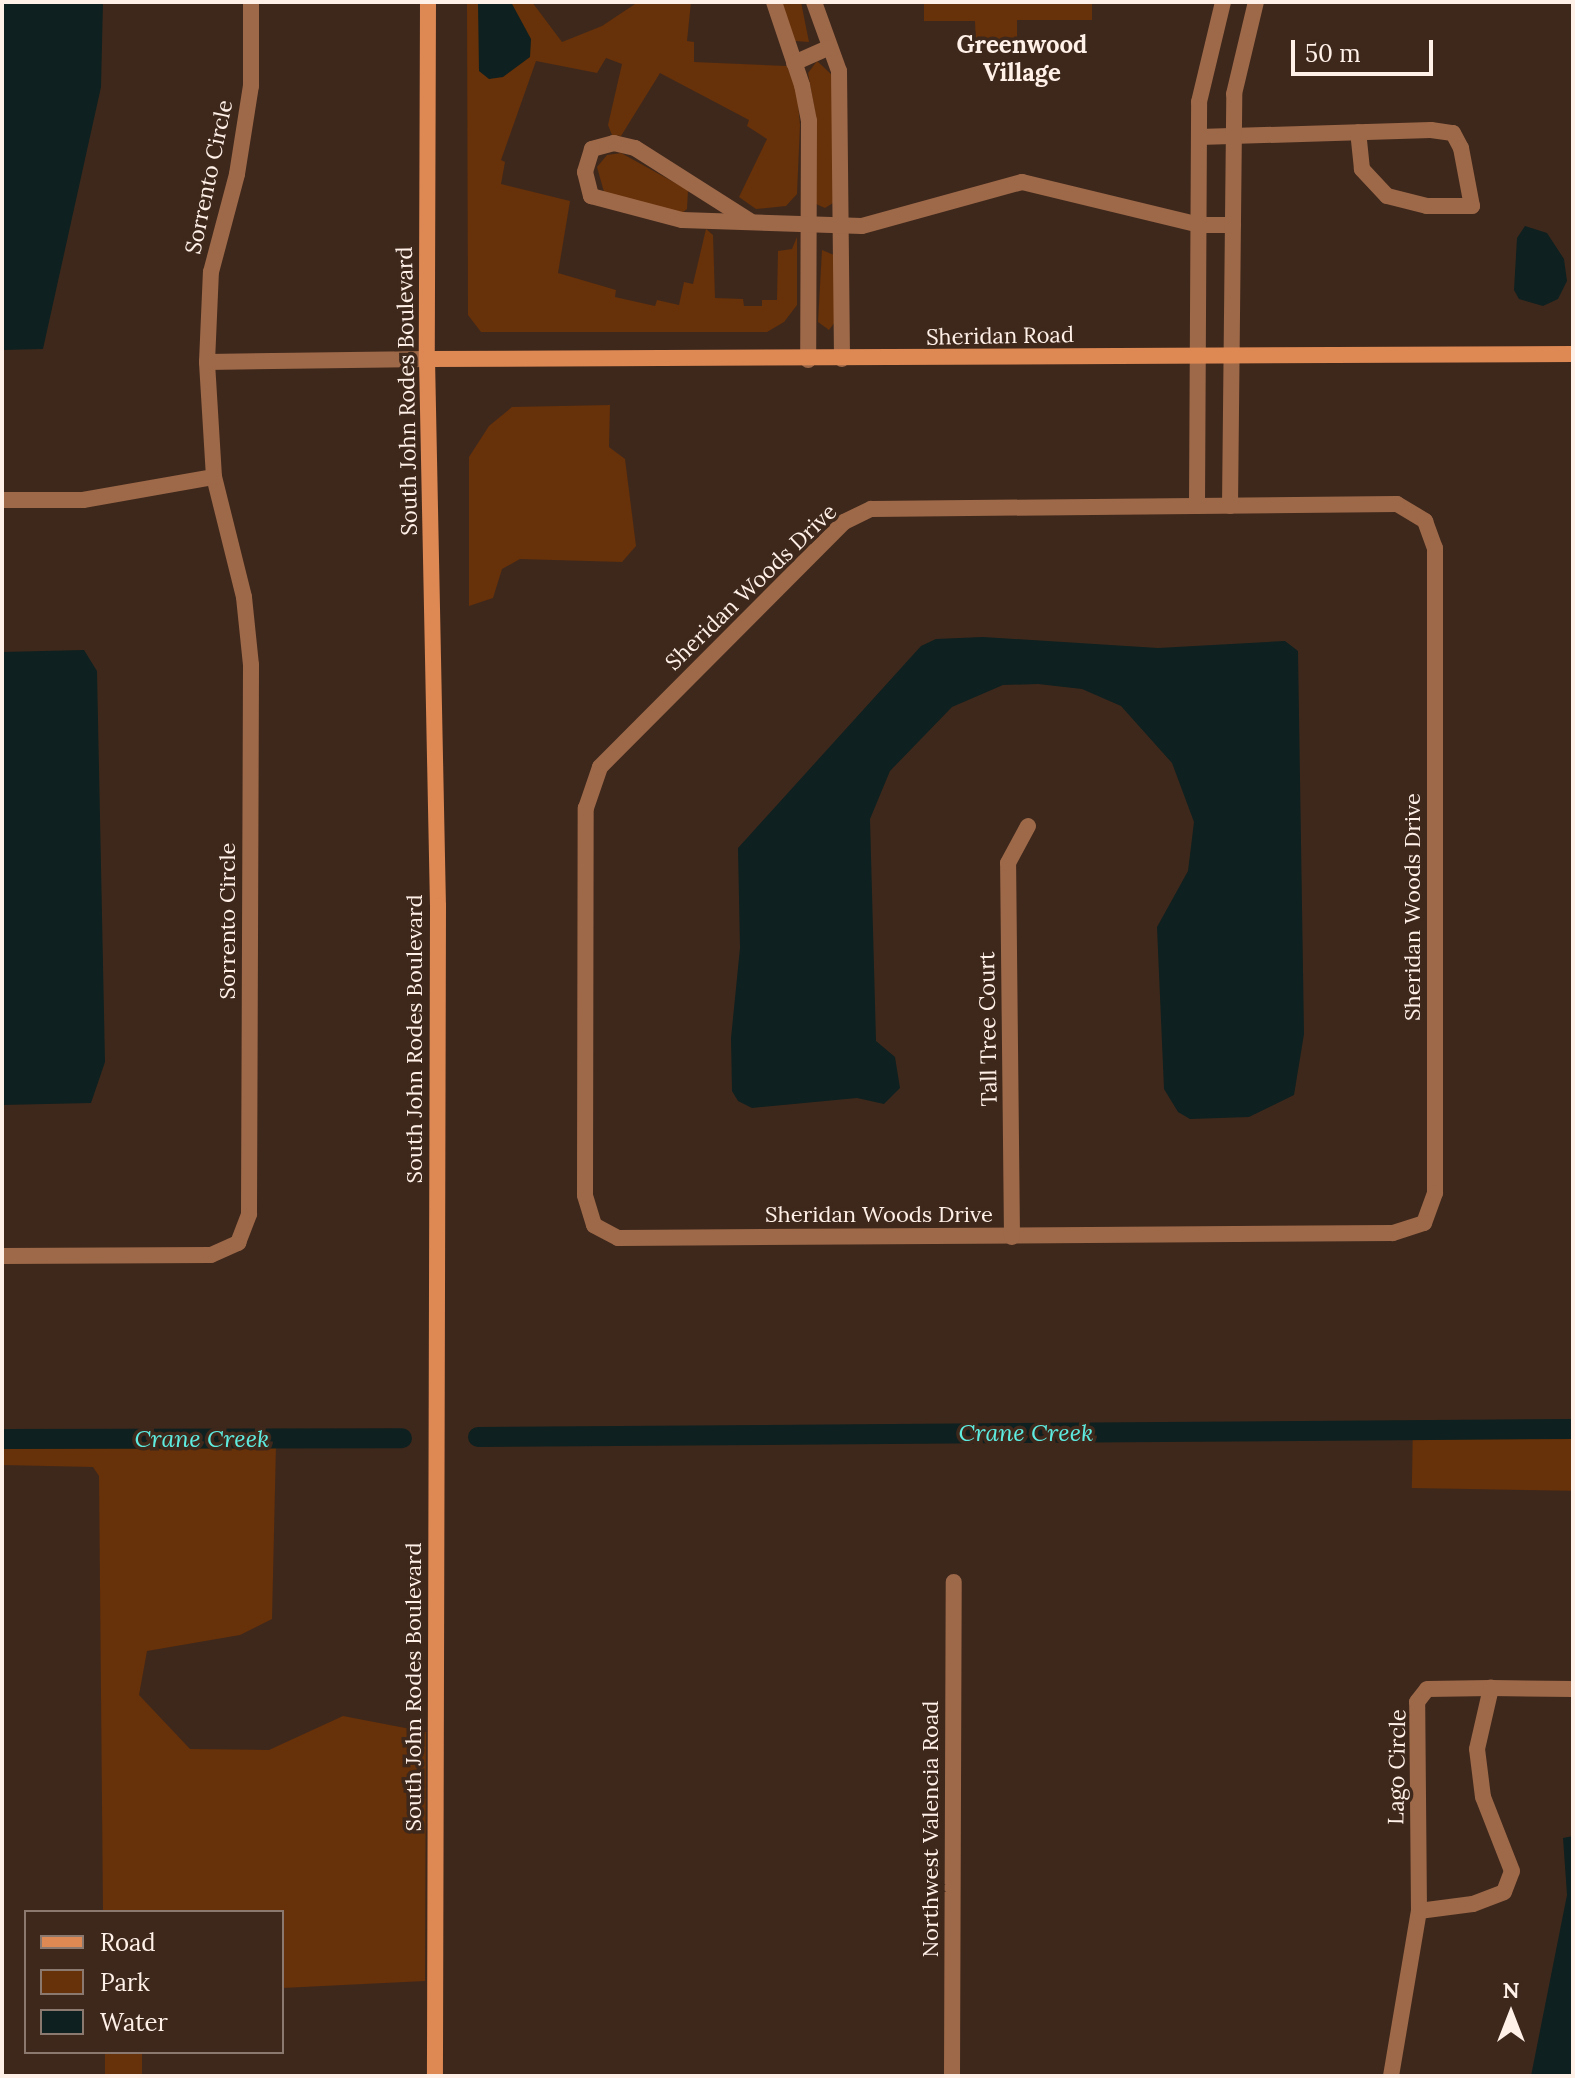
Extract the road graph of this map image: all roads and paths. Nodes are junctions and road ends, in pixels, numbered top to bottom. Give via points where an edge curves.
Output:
1 (251, 2) edge
2 (428, 2) edge
3 (774, 2) edge
4 (814, 2) edge
5 (1223, 2) edge
6 (1256, 2) edge
7 (828, 48) junction
8 (794, 63) junction
9 (1358, 132) junction
10 (1233, 135) junction
11 (1199, 137) junction
12 (750, 221) junction
13 (807, 222) junction
14 (1200, 225) junction
15 (1233, 225) junction
16 (840, 226) junction
17 (1573, 354) edge
18 (1196, 356) junction
19 (1232, 356) junction
20 (427, 359) junction
21 (842, 359) junction
22 (808, 360) junction
23 (207, 362) junction
24 (214, 477) junction
25 (2, 500) edge
26 (1197, 506) junction
27 (1230, 506) junction
28 (1028, 826) dead end
29 (1012, 1237) junction
30 (2, 1256) edge
31 (954, 1582) dead end
32 (1491, 1688) junction
33 (1573, 1689) edge
34 (1419, 1911) junction
35 (435, 2076) edge
36 (952, 2076) edge
37 (1391, 2076) edge

1 - 23 street, Sorrento Circle via 251,86 237,174 211,272
2 - 20 main road, South John Rodes Boulevard
3 - 8 street
4 - 7 street
5 - 11 street via 1199,102
6 - 10 street via 1234,94
7 - 8 street
7 - 16 street via 839,71
8 - 13 street via 809,121
9 - 9 street via 1453,133 1472,206 1427,206 1387,196 1362,169
9 - 10 street
10 - 11 street
10 - 15 street
11 - 14 street
12 - 12 street via 682,220 602,203 586,184 592,149 614,143 635,148
12 - 13 street
13 - 16 street
13 - 22 street
14 - 15 street
14 - 16 street via 1022,182 886,223
14 - 18 street
15 - 19 street
16 - 21 street
17 - 19 main road, Sheridan Road
18 - 19 main road, Sheridan Road
18 - 21 main road, Sheridan Road
18 - 26 street
19 - 27 street
20 - 22 main road, Sheridan Road
20 - 23 street
20 - 35 main road, South John Rodes Boulevard via 438,906
21 - 22 main road, Sheridan Road
23 - 24 street, Sorrento Circle
24 - 25 street via 83,500
24 - 30 street, Sorrento Circle via 244,597 251,665 249,1214 238,1243 211,1255
26 - 27 street, Sheridan Woods Drive
26 - 29 street, Sheridan Woods Drive via 871,509 844,522 600,767 586,808 585,1195 594,1225 618,1238
27 - 29 street, Sheridan Woods Drive via 1397,504 1425,521 1435,548 1435,1193 1424,1223 1393,1233
28 - 29 street, Tall Tree Court via 1008,863
31 - 36 street, Northwest Valencia Road
32 - 33 street, Lago Circle
32 - 34 street, Lago Circle via 1427,1689 1417,1702
32 - 34 street via 1477,1749 1483,1797 1512,1871 1504,1892 1473,1904
34 - 37 street, Lago Circle

